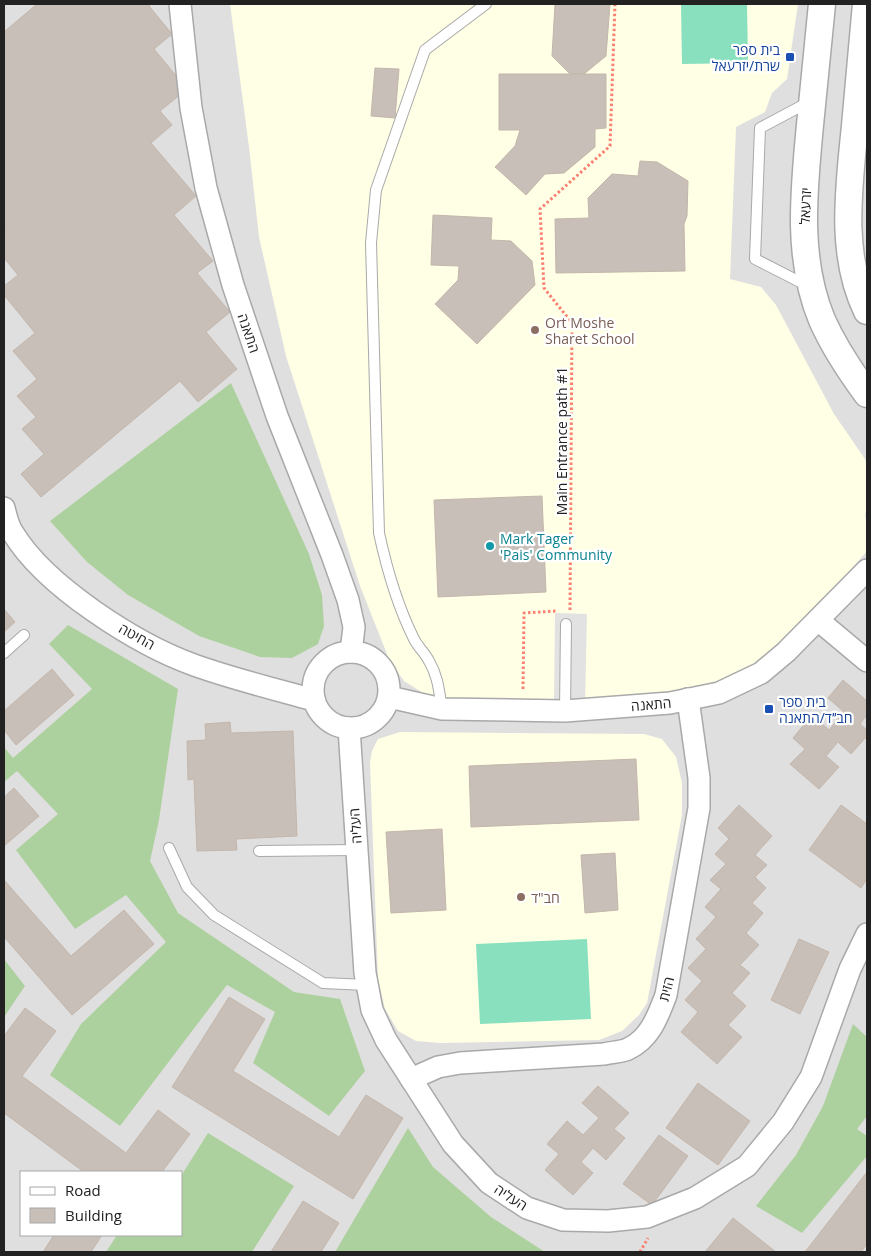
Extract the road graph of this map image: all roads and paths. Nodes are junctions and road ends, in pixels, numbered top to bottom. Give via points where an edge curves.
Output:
1 (180, 4) edge
2 (486, 4) edge
3 (615, 4) edge
4 (822, 4) edge
5 (866, 4) edge
6 (812, 101) junction
7 (812, 288) junction
8 (867, 311) edge
9 (867, 394) edge
10 (5, 516) edge
11 (867, 570) edge
12 (818, 620) junction
13 (566, 624) dead end
14 (24, 635) dead end
15 (351, 652) junction
16 (4, 653) edge
17 (867, 661) edge
18 (389, 697) junction
19 (688, 699) junction
20 (314, 700) junction
21 (442, 708) junction
22 (522, 710) junction
23 (565, 711) junction
24 (348, 728) junction
25 (169, 848) dead end
26 (357, 850) junction
27 (259, 851) dead end
28 (867, 934) edge
29 (367, 985) junction
30 (411, 1079) junction

1 - 15 street, התאנה via 191,108 206,188 233,285 277,416 348,600 354,627
2 - 21 lane via 425,50 376,190 371,243 379,533 399,605 438,680
3 - 22 path, Main Entrance path #1 via 610,146 540,209 544,288 572,323 571,610 524,613
4 - 6 street, יזרעאל
5 - 8 street via 848,232 855,277
6 - 7 street, יזרעאל via 804,234
6 - 7 lane via 760,128 755,259
7 - 9 street, יזרעאל via 836,348
10 - 20 street, החיטה via 12,532 31,556 60,584 103,617 146,643 193,664
11 - 12 street, התאנה
12 - 17 street
12 - 19 street, התאנה via 761,673 719,693
13 - 23 lane
14 - 16 lane
15 - 18 street via 362,653 381,666 390,686
15 - 20 street via 340,653 320,666 313,688
18 - 21 street, התאנה
18 - 24 street via 386,708 370,723
19 - 23 street, התאנה
19 - 30 street, הזית via 699,778 699,808 666,995 656,1020 644,1037 628,1049 604,1054 460,1063 438,1067
20 - 24 street via 327,720
21 - 22 street, התאנה
22 - 23 street, התאנה
24 - 26 street, העליה
25 - 29 lane via 187,887 214,915 323,983
26 - 27 lane
26 - 29 street, העליה
28 - 30 street, העליה via 850,969 811,1077 783,1122 746,1166 695,1198 647,1217 608,1221 563,1220 527,1208 489,1183 453,1144
29 - 30 street, העליה via 372,1010 386,1040

